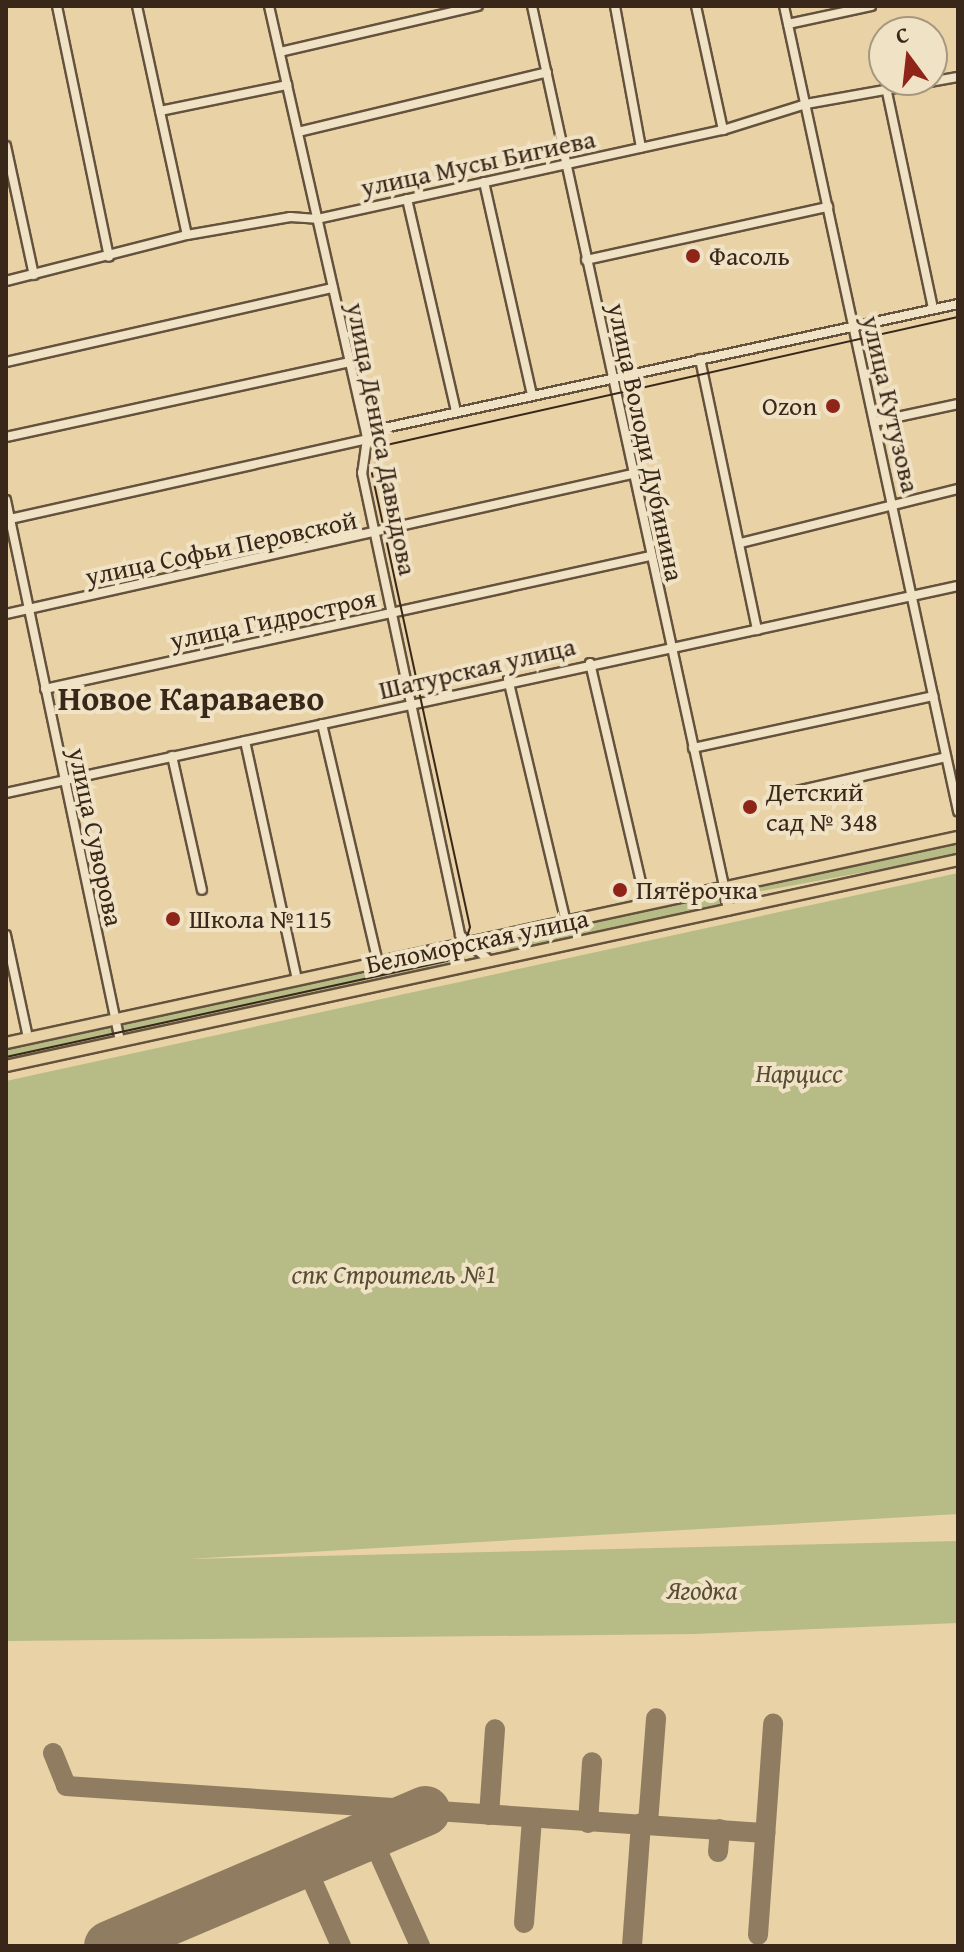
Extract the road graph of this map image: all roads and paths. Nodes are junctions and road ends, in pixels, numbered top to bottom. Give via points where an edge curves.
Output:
1 (57, 6) edge
2 (137, 6) edge
3 (269, 6) edge
4 (478, 6) edge
5 (532, 6) edge
6 (615, 6) edge
7 (696, 6) edge
8 (784, 6) edge
9 (871, 6) edge
10 (788, 24) junction
11 (280, 52) junction
12 (547, 72) junction
13 (287, 85) junction
14 (868, 95) edge
15 (888, 96) edge
16 (806, 104) junction
17 (160, 111) junction
18 (723, 130) junction
19 (298, 132) junction
20 (6, 146) edge
21 (641, 148) junction
22 (566, 165) junction
23 (484, 182) junction
24 (407, 199) junction
25 (828, 207) junction
26 (317, 219) junction
27 (187, 235) junction
28 (109, 257) junction
29 (586, 260) junction
30 (34, 275) junction
31 (6, 281) edge
32 (333, 288) junction
33 (958, 304) edge
34 (933, 309) junction
35 (852, 327) junction
36 (700, 359) junction
37 (6, 362) edge
38 (350, 362) junction
39 (612, 378) junction
40 (532, 395) junction
41 (958, 404) edge
42 (456, 411) junction
43 (874, 422) junction
44 (366, 436) junction
45 (6, 437) edge
46 (632, 474) junction
47 (958, 489) edge
48 (6, 500) edge
49 (894, 502) junction
50 (10, 519) junction
51 (378, 535) junction
52 (741, 543) junction
53 (650, 556) junction
54 (958, 586) edge
55 (912, 595) junction
56 (29, 609) junction
57 (395, 612) junction
58 (6, 614) edge
59 (757, 630) junction
60 (670, 650) junction
61 (590, 663) junction
62 (508, 679) junction
63 (45, 689) junction
64 (933, 696) junction
65 (414, 703) junction
66 (322, 724) junction
67 (245, 741) junction
68 (693, 748) junction
69 (172, 756) junction
70 (946, 757) junction
71 (62, 780) junction
72 (6, 793) edge
73 (788, 793) dead end
74 (958, 811) edge
75 (958, 837) edge
76 (958, 860) edge
77 (724, 886) junction
78 (202, 890) dead end
79 (646, 903) junction
80 (729, 909) junction
81 (566, 922) junction
82 (6, 935) edge
83 (466, 944) junction
84 (490, 961) junction
85 (378, 963) junction
86 (297, 980) junction
87 (115, 1019) junction
88 (28, 1038) junction
89 (120, 1041) junction
90 (6, 1043) edge
91 (6, 1066) edge

1 - 28 street
2 - 17 street
3 - 11 street, улица Дениса Давыдова
4 - 11 street
5 - 12 street, улица Володи Дубинина
6 - 21 street
7 - 18 street
8 - 10 street, улица Кутузова
9 - 10 street
10 - 16 street, улица Кутузова
11 - 13 street, улица Дениса Давыдова
12 - 19 street
12 - 22 street, улица Володи Дубинина
13 - 17 street
13 - 19 street, улица Дениса Давыдова
14 - 16 street, улица Мусы Бигиева
15 - 34 street
16 - 18 street, улица Мусы Бигиева
16 - 25 street, улица Кутузова
17 - 27 street
18 - 21 street, улица Мусы Бигиева
19 - 26 street, улица Дениса Давыдова
20 - 30 street
21 - 22 street, улица Мусы Бигиева
22 - 23 street, улица Мусы Бигиева
22 - 29 street, улица Володи Дубинина
23 - 24 street, улица Мусы Бигиева
23 - 40 street
24 - 26 street, улица Мусы Бигиева
24 - 42 street
25 - 29 street
25 - 35 street, улица Кутузова
26 - 27 street, улица Мусы Бигиева via 290,217
26 - 32 street, улица Дениса Давыдова
27 - 28 street, улица Мусы Бигиева
28 - 30 street, улица Мусы Бигиева
29 - 39 street, улица Володи Дубинина
30 - 31 street, улица Мусы Бигиева
32 - 37 street
32 - 38 street, улица Дениса Давыдова
33 - 34 street
34 - 35 street
35 - 36 street
35 - 43 street, улица Кутузова
36 - 39 street
36 - 52 street
38 - 44 street, улица Дениса Давыдова
38 - 45 street
39 - 40 street
39 - 46 street, улица Володи Дубинина
40 - 42 street
41 - 43 street
42 - 44 street
43 - 49 street, улица Кутузова
44 - 50 street
44 - 51 street, улица Дениса Давыдова via 362,473
46 - 51 street, улица Софьи Перовской
46 - 53 street, улица Володи Дубинина
47 - 49 street
48 - 50 street, улица Суворова
49 - 52 street
49 - 55 street, улица Кутузова
50 - 56 street, улица Суворова
51 - 56 street, улица Софьи Перовской
51 - 57 street, улица Дениса Давыдова
52 - 59 street
53 - 57 street, улица Гидростроя
53 - 60 street, улица Володи Дубинина
54 - 55 street, Шатурская улица
55 - 59 street, Шатурская улица
55 - 64 street, улица Кутузова
56 - 58 street, улица Софьи Перовской
56 - 63 street, улица Суворова
57 - 63 street, улица Гидростроя
57 - 65 street, улица Дениса Давыдова
59 - 60 street, Шатурская улица
60 - 61 street, Шатурская улица
60 - 68 street, улица Володи Дубинина
61 - 62 street, Шатурская улица
61 - 79 street
62 - 65 street, Шатурская улица
62 - 81 street
63 - 71 street, улица Суворова
64 - 68 street
64 - 70 street, улица Кутузова
65 - 66 street, Шатурская улица
65 - 83 street, улица Дениса Давыдова
66 - 67 street, Шатурская улица
66 - 85 street
67 - 69 street, Шатурская улица
67 - 86 street
68 - 77 street, улица Володи Дубинина
69 - 71 street, Шатурская улица
69 - 78 street
70 - 73 street
70 - 74 street, улица Кутузова
71 - 72 street, Шатурская улица
71 - 87 street, улица Суворова
75 - 77 main road, Беломорская улица
76 - 80 main road, Беломорская улица
77 - 79 main road, Беломорская улица
77 - 80 main road
79 - 81 main road, Беломорская улица
80 - 84 main road, Беломорская улица
81 - 83 main road, Беломорская улица
82 - 88 street
83 - 84 street
83 - 85 main road, Беломорская улица
84 - 89 main road, Беломорская улица
85 - 86 main road, Беломорская улица
86 - 87 main road, Беломорская улица
87 - 88 main road, Беломорская улица
87 - 89 street, улица Суворова
88 - 90 main road, Беломорская улица
89 - 91 main road, Беломорская улица

